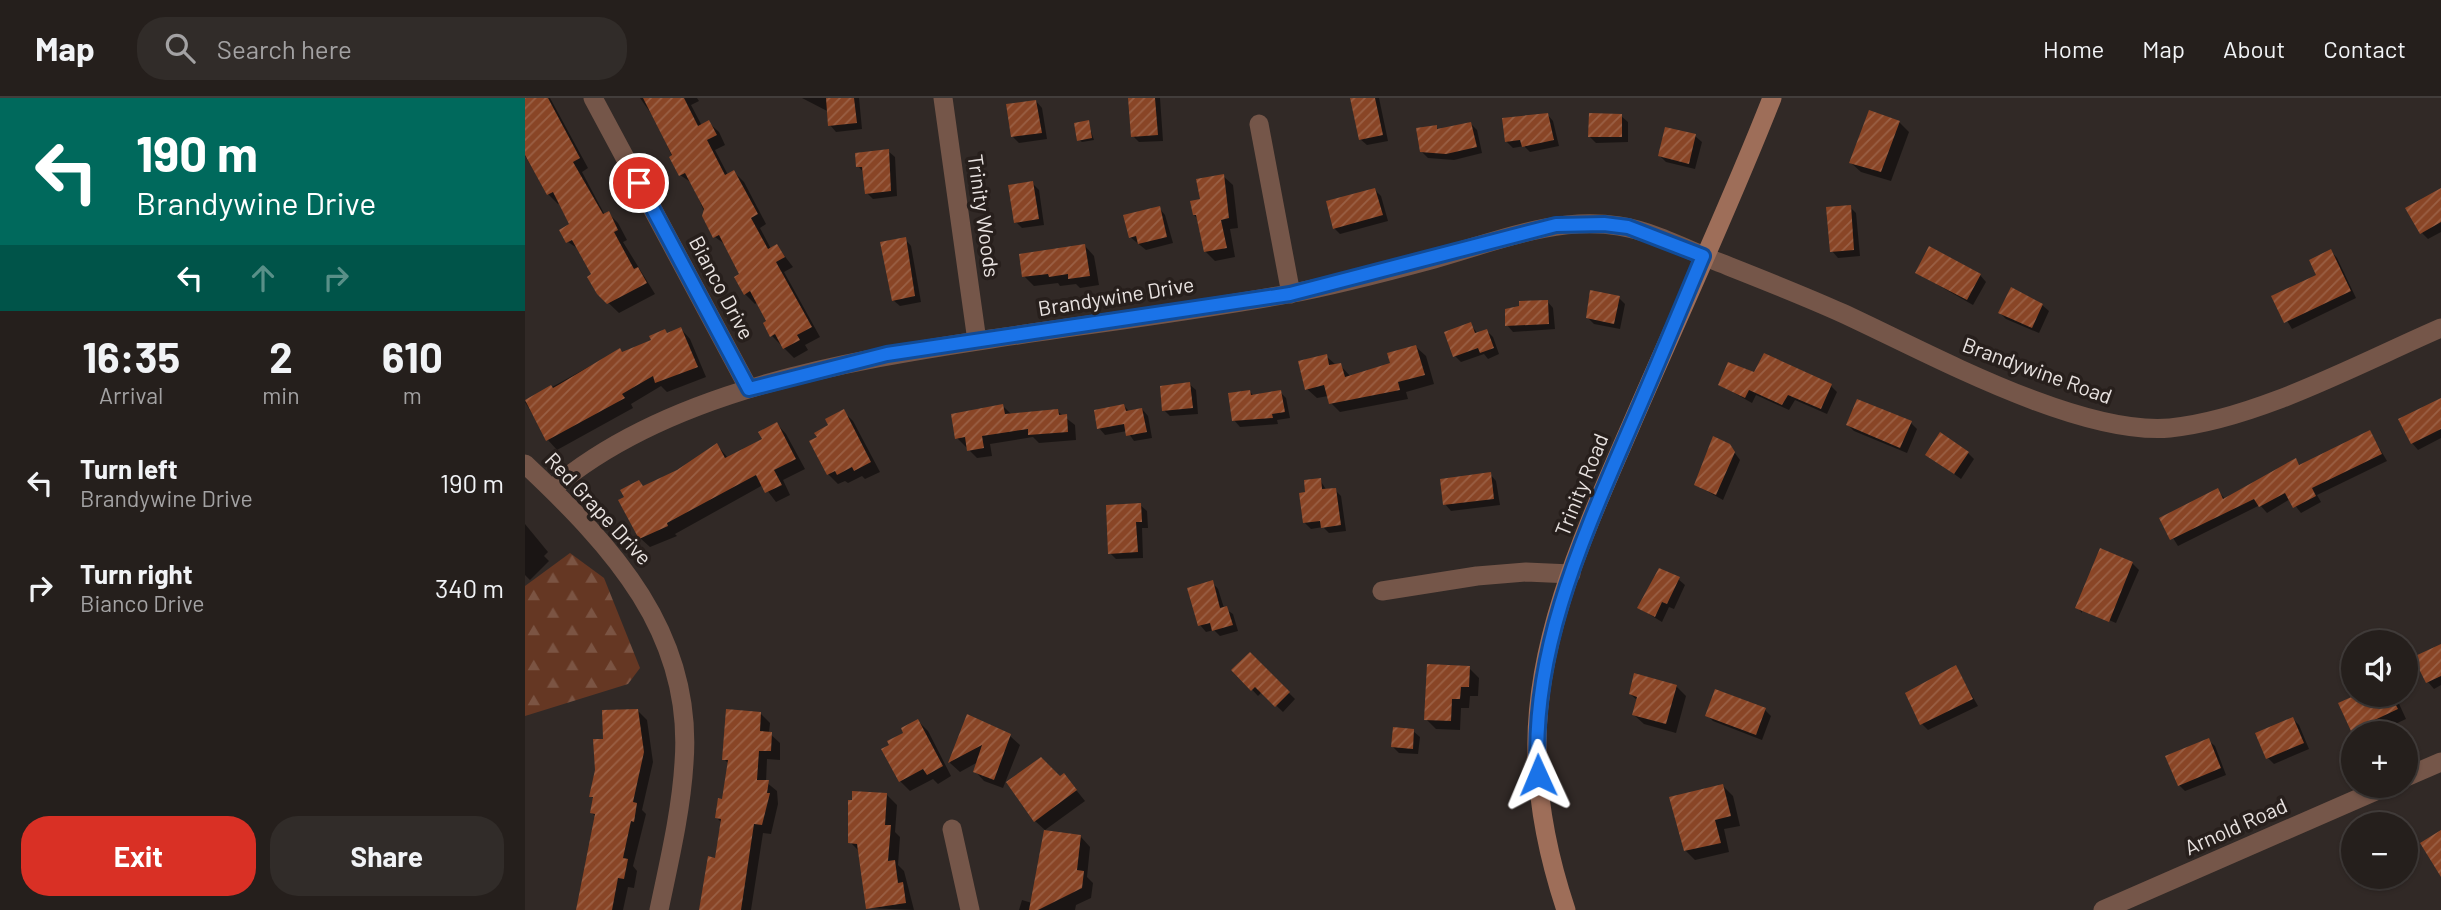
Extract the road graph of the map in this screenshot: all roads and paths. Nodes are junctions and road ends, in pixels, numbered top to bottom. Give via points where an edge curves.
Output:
1 (593, 98) edge
2 (943, 98) edge
3 (1772, 98) edge
4 (1259, 124) dead end
5 (1703, 256) junction
6 (1290, 294) junction
7 (2441, 328) edge
8 (977, 341) junction
9 (749, 389) junction
10 (525, 464) edge
11 (552, 489) junction
12 (1571, 574) junction
13 (1382, 591) dead end
14 (2441, 762) edge
15 (2418, 772) edge
16 (2360, 798) edge
17 (952, 829) dead end
18 (659, 910) edge
19 (970, 910) edge
20 (1566, 910) edge
21 (2103, 910) edge

1 - 9 street, Bianco Drive
2 - 8 street, Trinity Woods
3 - 5 main road, Trinity Road
4 - 6 street
5 - 6 street, Brandywine Drive via 1628,227 1556,225
5 - 7 street, Brandywine Road via 2037,400 2139,428 2181,426 2254,407
5 - 12 main road, Trinity Road
6 - 8 street, Brandywine Drive
8 - 9 street, Brandywine Drive via 887,354
9 - 11 street, Brandywine Drive via 626,441
10 - 11 street, Red Grape Drive
11 - 18 street, Red Grape Drive via 606,546 640,591 675,673 685,760
12 - 13 street via 1477,576
12 - 20 main road, Trinity Road via 1545,666 1537,753 1545,839
14 - 15 street
16 - 21 street, Arnold Road
17 - 19 street

